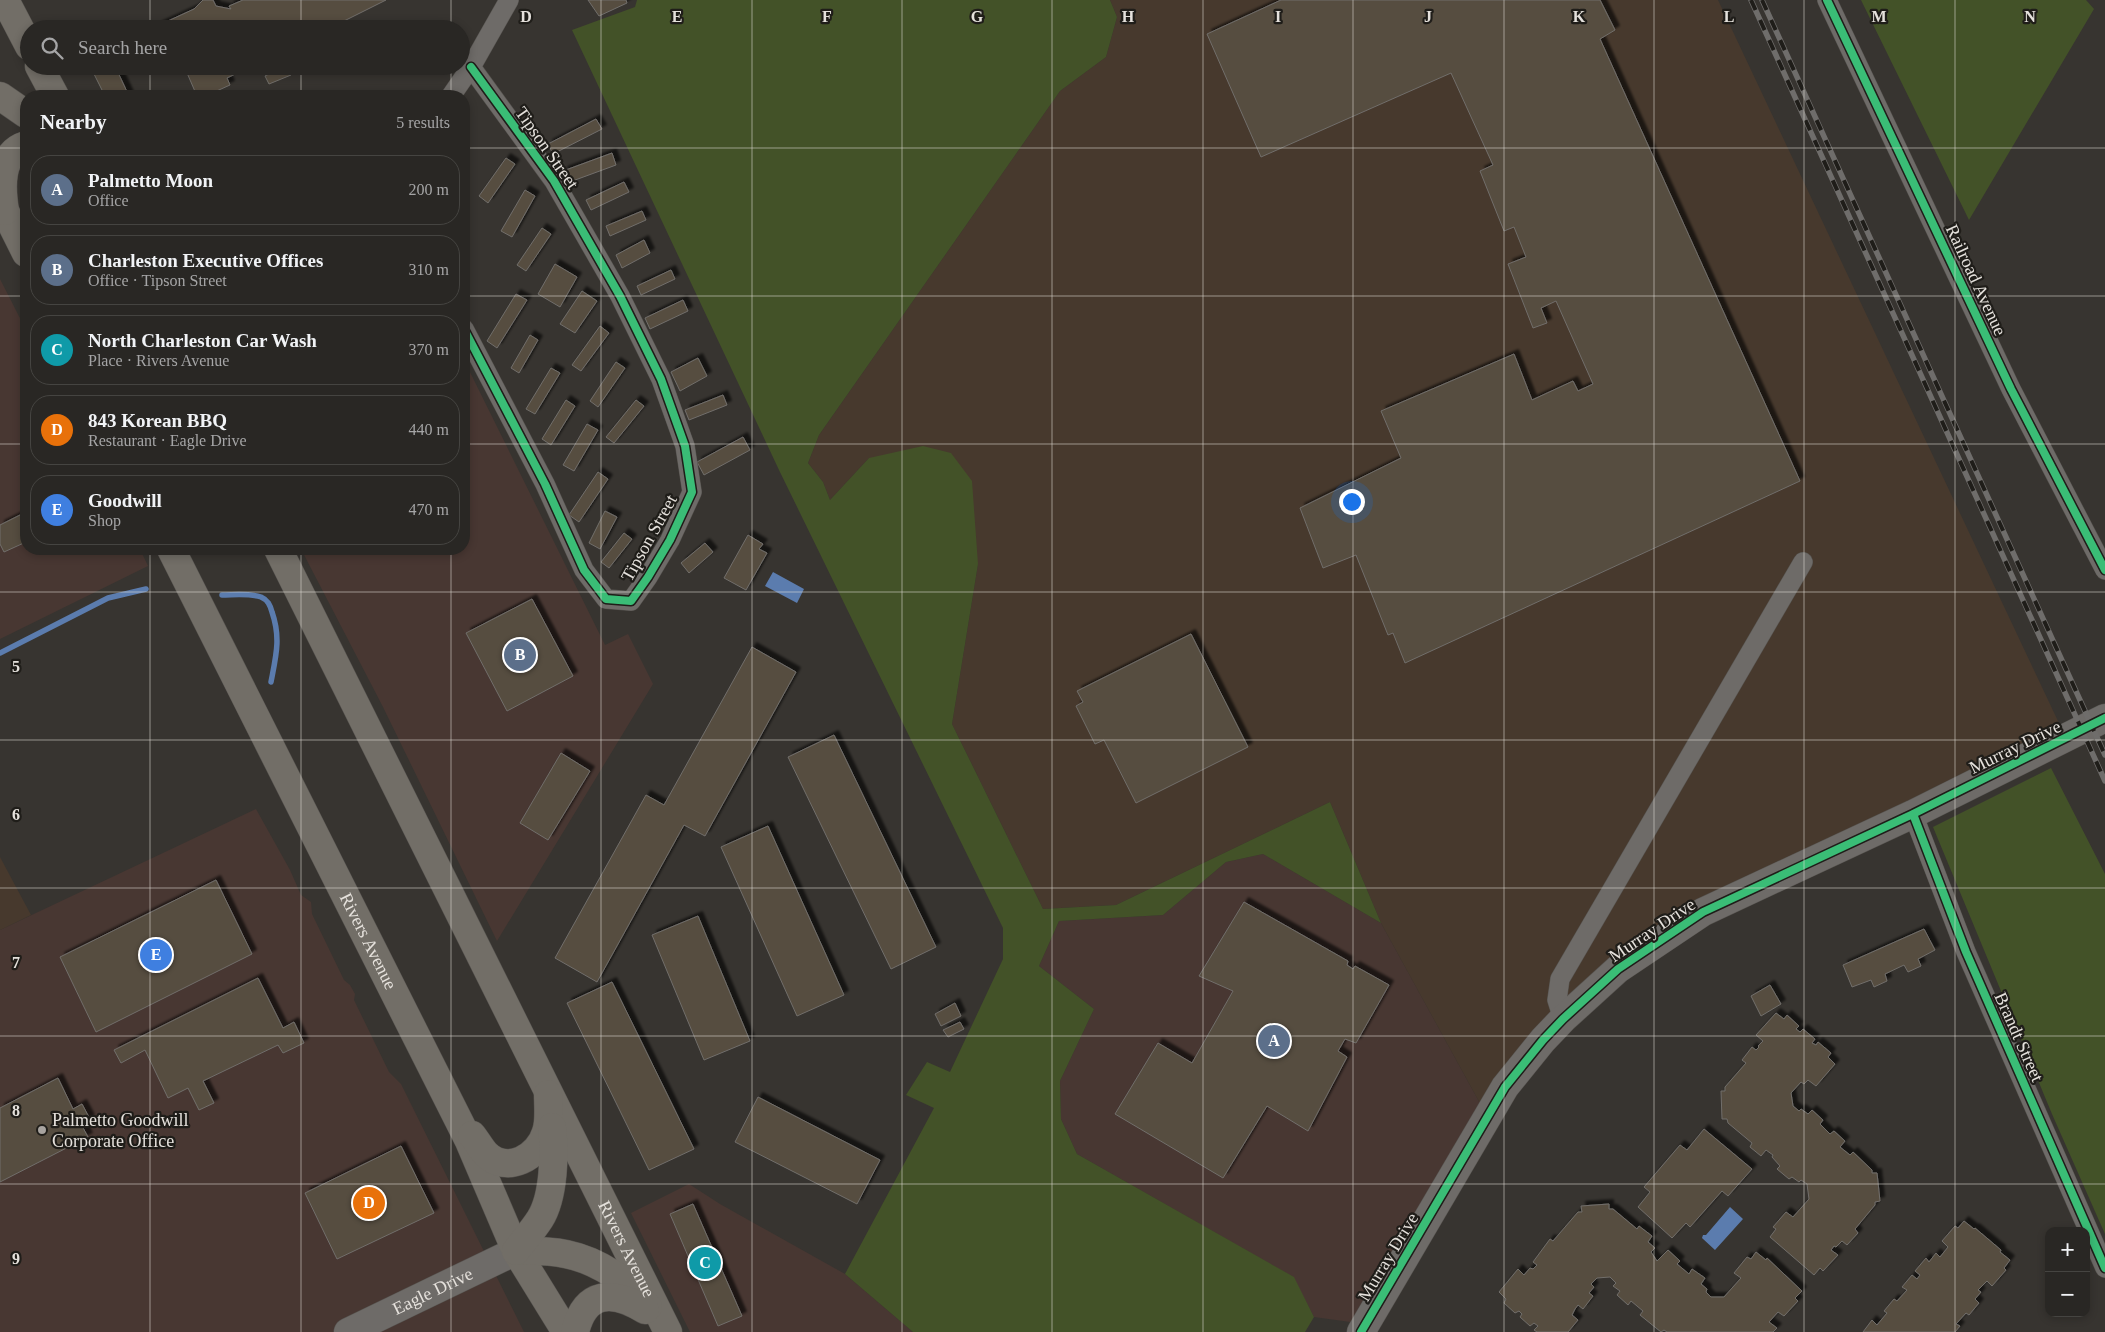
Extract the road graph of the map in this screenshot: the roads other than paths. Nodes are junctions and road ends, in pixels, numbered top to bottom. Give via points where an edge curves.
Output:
1 (5, 0) edge
2 (509, 0) edge
3 (1827, 0) edge
4 (20, 29) edge
5 (471, 67) joint
6 (44, 75) edge
7 (465, 75) edge
8 (52, 90) edge
9 (455, 90) edge
10 (0, 96) edge
11 (20, 110) edge
12 (20, 147) edge
13 (3, 206) edge
14 (20, 241) edge
15 (470, 340) edge
16 (174, 555) edge
17 (281, 555) edge
18 (1803, 562) dead end
19 (2105, 570) edge
20 (2105, 718) edge
21 (1913, 814) junction
22 (1563, 1018) junction
23 (548, 1091) junction
24 (454, 1110) junction
25 (516, 1251) junction
26 (2105, 1268) edge
27 (666, 1327) edge
28 (348, 1332) edge
29 (566, 1332) edge
30 (575, 1332) edge
31 (1361, 1332) edge

1 - 4 main road
2 - 5 street
3 - 19 street, Railroad Avenue via 2011,389
5 - 15 street, Tipson Street via 554,181 620,296 661,378 685,446 692,492 670,540 631,601 606,598 584,570 545,484
6 - 8 main road
7 - 9 street
10 - 11 main road
12 - 13 main road via 12,151 5,162 1,182
13 - 14 main road
16 - 24 main road, Rivers Avenue
17 - 23 main road, Rivers Avenue
18 - 22 street via 1560,979 1557,1000
20 - 21 street, Murray Drive
21 - 22 street, Murray Drive via 1703,912 1632,959
21 - 26 street, Brandt Street via 1966,952
22 - 31 street, Murray Drive via 1504,1087
23 - 24 main road via 547,1132 538,1150 528,1158 514,1162 502,1162 487,1155
23 - 25 main road via 554,1143 549,1194 541,1218
23 - 27 main road, Rivers Avenue
24 - 25 main road, Rivers Avenue
25 - 27 main road via 564,1252 588,1261 614,1275
25 - 28 street, Eagle Drive
25 - 29 main road, Rivers Avenue
27 - 30 main road via 622,1297 607,1297 594,1300 586,1308 579,1317

